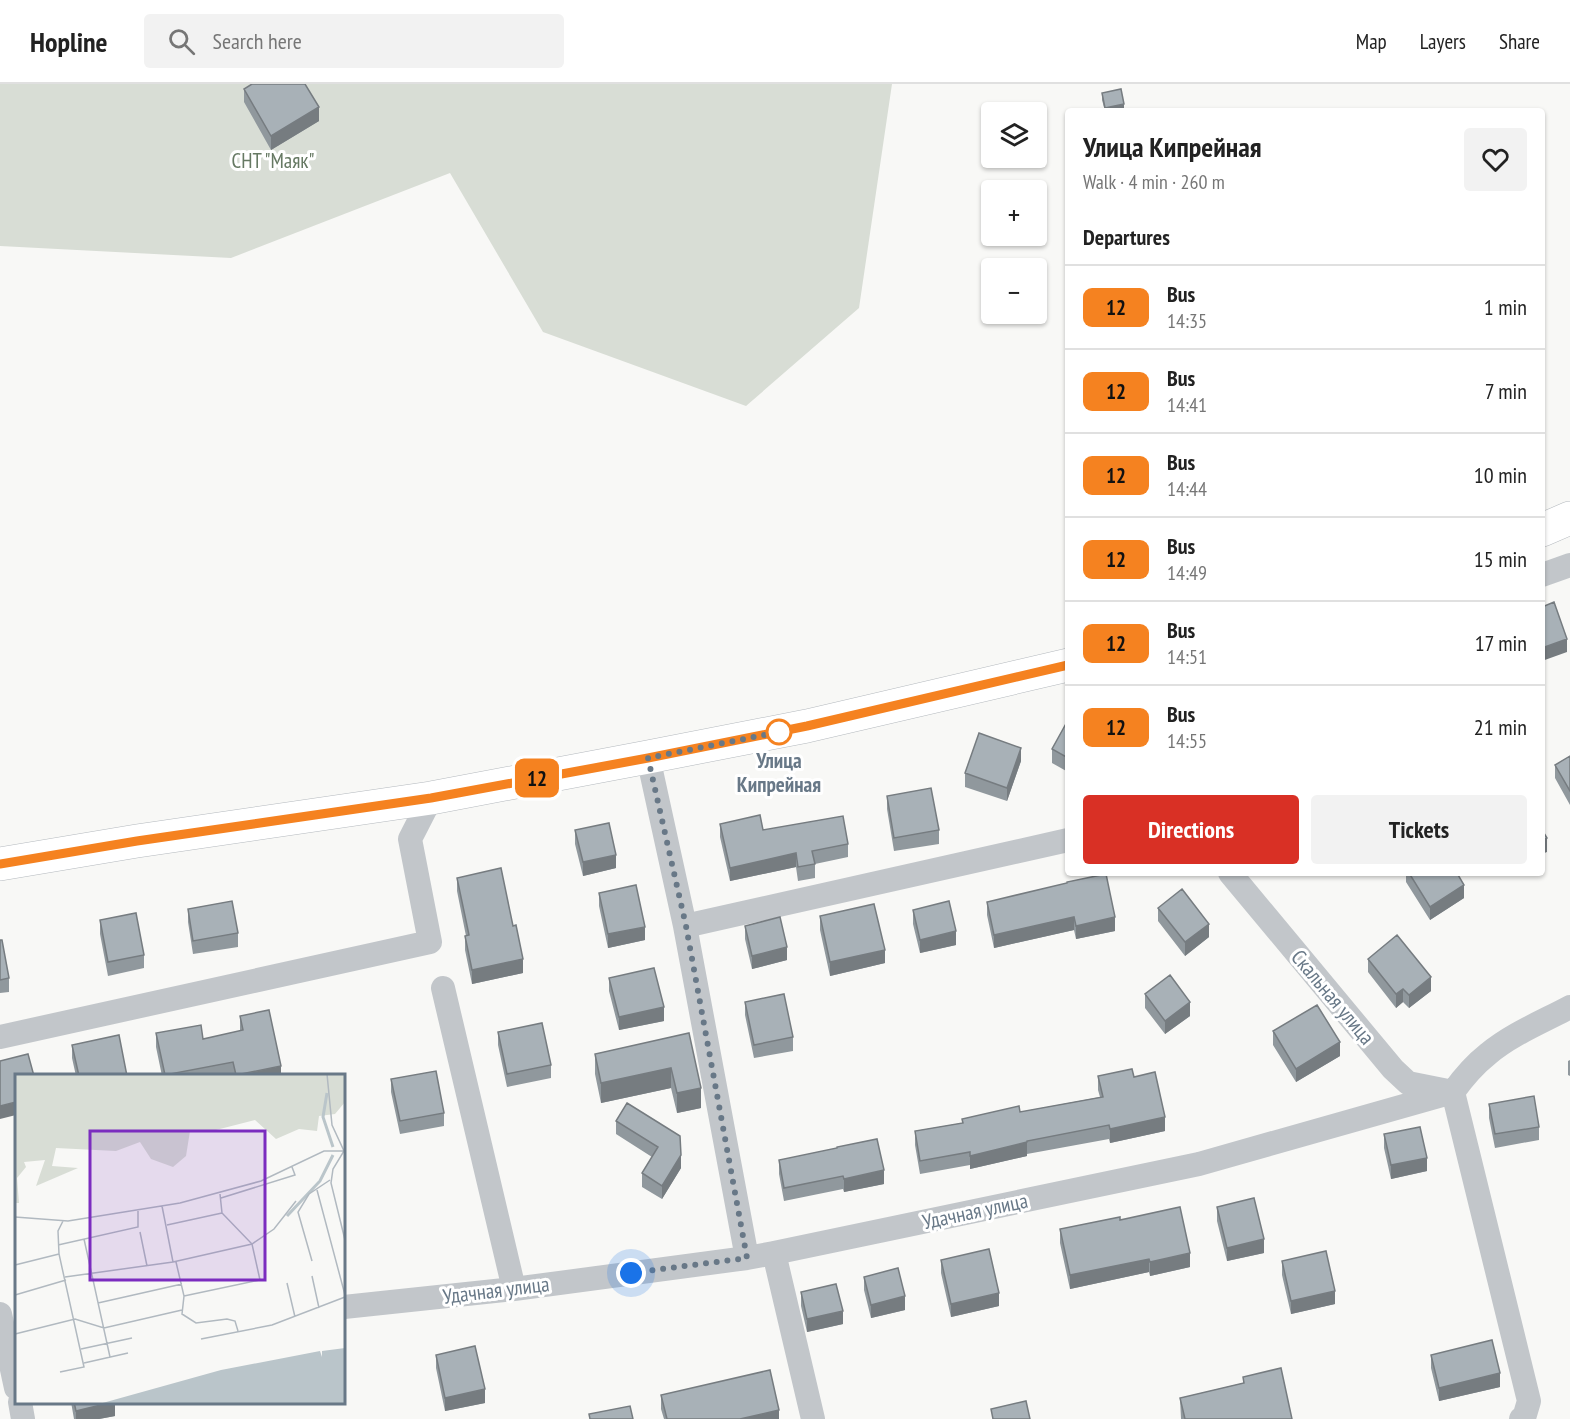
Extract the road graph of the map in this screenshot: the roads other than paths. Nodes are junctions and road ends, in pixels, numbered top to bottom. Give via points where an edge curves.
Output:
1 (1570, 518) edge
2 (1545, 529) edge
3 (1570, 565) edge
4 (1545, 574) edge
5 (1065, 666) edge
6 (648, 758) junction
7 (431, 798) junction
8 (1065, 841) edge
9 (0, 864) edge
10 (1232, 876) edge
11 (686, 926) junction
12 (443, 988) dead end
13 (1570, 1007) edge
14 (0, 1037) edge
15 (1453, 1092) junction
16 (774, 1253) junction
17 (747, 1258) junction
18 (514, 1288) junction
19 (345, 1307) edge
20 (0, 1314) edge
21 (7, 1341) edge
22 (15, 1384) edge
23 (20, 1404) edge
24 (1523, 1418) edge
25 (23, 1419) edge
26 (813, 1419) edge

1 - 2 main road
3 - 4 street
5 - 6 main road via 807,726
6 - 7 main road
6 - 11 street
7 - 9 main road
7 - 14 street via 410,839 430,942
8 - 11 street
10 - 15 street, Скальная улица via 1392,1069 1408,1083
11 - 17 street
12 - 18 street
13 - 15 street via 1486,1054
15 - 16 street, Удачная улица via 1199,1164
15 - 24 street via 1529,1401
16 - 17 street, Удачная улица
16 - 26 street
17 - 18 street, Удачная улица
18 - 19 street, Удачная улица
20 - 21 street
21 - 22 street
23 - 25 street

